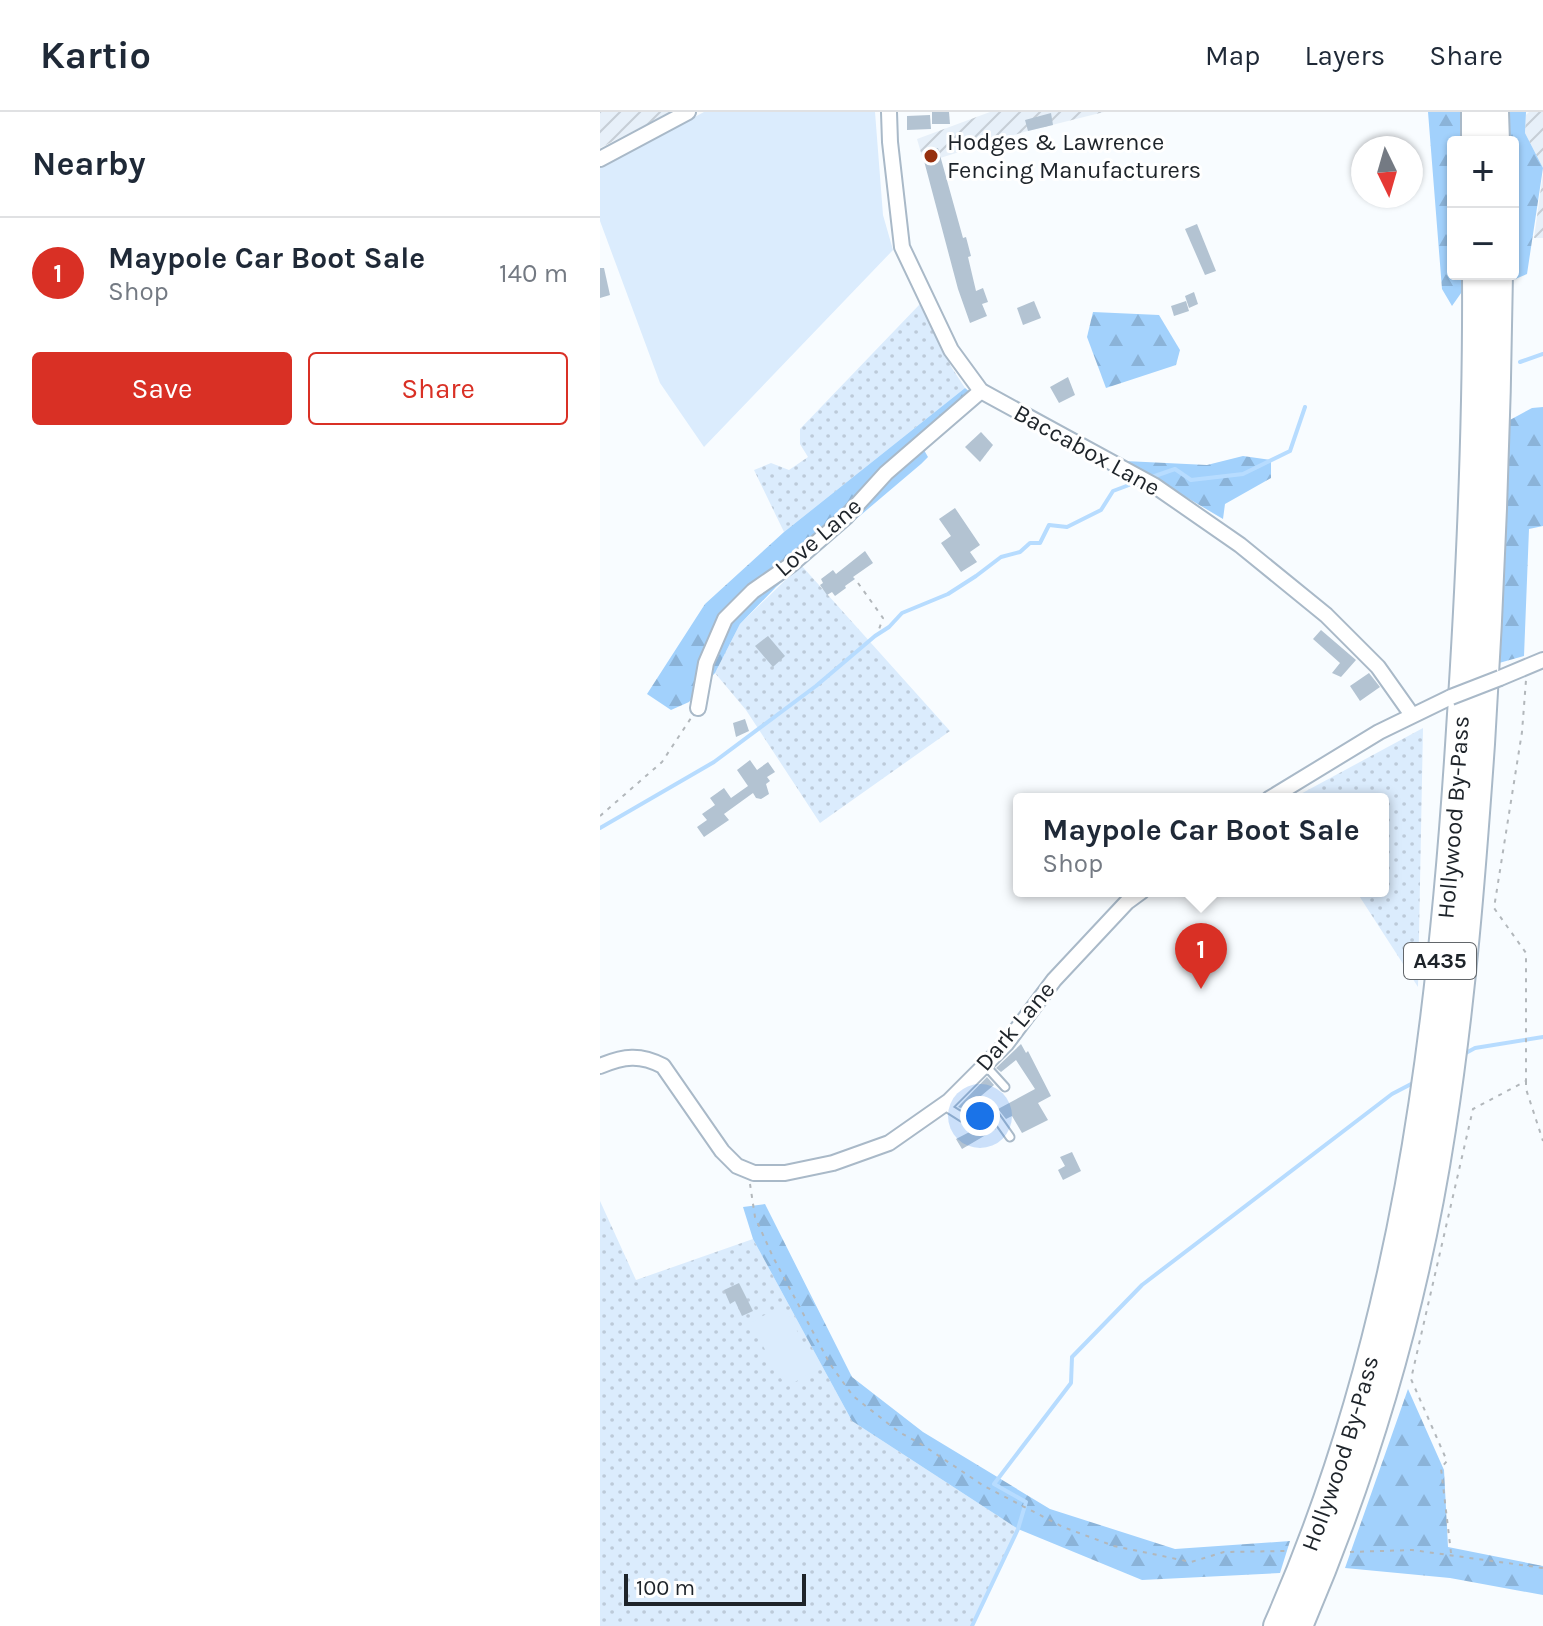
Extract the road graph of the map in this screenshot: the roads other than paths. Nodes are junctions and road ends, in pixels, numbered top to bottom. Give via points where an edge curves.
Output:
1 (688, 112) edge
2 (889, 112) edge
3 (1475, 112) edge
4 (1495, 112) edge
5 (1475, 136) edge
6 (1496, 136) edge
7 (600, 159) edge
8 (1476, 280) edge
9 (1499, 280) edge
10 (981, 391) junction
11 (1543, 660) edge
12 (698, 708) road end
13 (1412, 715) junction
14 (1278, 793) edge
15 (1134, 897) edge
16 (985, 1065) junction
17 (600, 1066) edge
18 (1005, 1087) dead end
19 (943, 1105) junction
20 (1010, 1137) dead end
21 (1319, 1552) junction
22 (1277, 1626) edge
23 (1299, 1626) edge

1 - 7 street
2 - 10 street, Baccabox Lane via 902,247 951,350
3 - 5 highway
4 - 6 highway
8 - 21 highway, Hollywood By-Pass / A435 via 1470,575 1455,814 1421,1127 1406,1213
9 - 21 highway, Hollywood By-Pass / A435 via 1492,570 1478,785 1442,1129 1385,1384
10 - 12 street, Love Lane via 886,473 846,517 725,619 706,663
10 - 13 street, Baccabox Lane via 1155,486 1240,545 1368,656
11 - 13 street, bridge
13 - 14 street
15 - 16 street, Dark Lane via 1054,980
16 - 18 lane
16 - 19 street, Dark Lane
17 - 19 street, Dark Lane via 633,1056 663,1066 722,1151 754,1173 785,1173 889,1143
19 - 20 lane via 962,1117 991,1110
21 - 22 highway, Hollywood By-Pass / A435
21 - 23 highway, Hollywood By-Pass / A435

